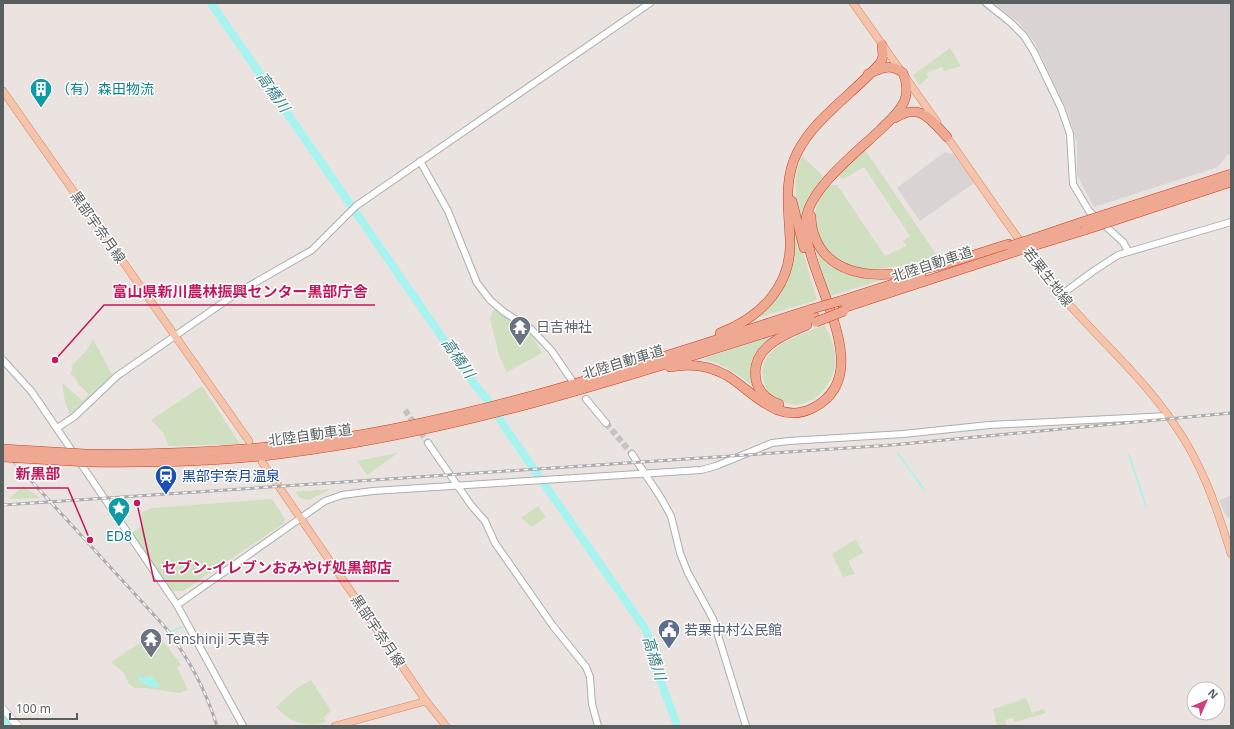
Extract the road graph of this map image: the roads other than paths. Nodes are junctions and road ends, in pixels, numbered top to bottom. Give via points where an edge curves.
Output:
1 (650, 3) edge
2 (853, 3) edge
3 (986, 3) edge
4 (882, 45) junction
5 (903, 73) junction
6 (868, 74) junction
7 (3, 91) edge
8 (888, 122) junction
9 (947, 137) junction
10 (420, 161) junction
11 (791, 169) junction
12 (1231, 174) edge
13 (1231, 182) edge
14 (824, 184) junction
15 (1231, 222) edge
16 (1082, 227) junction
17 (1033, 240) junction
18 (1011, 247) junction
19 (1128, 251) junction
20 (1061, 295) junction
21 (843, 307) junction
22 (814, 316) junction
23 (176, 336) junction
24 (3, 360) edge
25 (626, 368) junction
26 (571, 379) dead end
27 (562, 395) junction
28 (586, 399) dead end
29 (503, 407) junction
30 (1168, 416) junction
31 (606, 423) tunnel mouth
32 (57, 428) junction
33 (249, 441) dead end
34 (428, 442) tunnel mouth
35 (3, 449) edge
36 (632, 454) tunnel mouth
37 (3, 457) edge
38 (87, 458) junction
39 (262, 462) dead end
40 (646, 474) junction
41 (458, 486) junction
42 (301, 519) junction
43 (1231, 554) edge
44 (177, 605) junction
45 (426, 700) junction
46 (3, 709) edge
47 (18, 726) edge
48 (243, 726) edge
49 (335, 726) edge
50 (446, 726) edge
51 (598, 726) edge
52 (746, 726) edge

1 - 10 street
2 - 4 main road, 若栗生地線
3 - 19 street via 1024,36 1034,52 1062,108 1070,134 1073,184 1089,211 1123,242
4 - 5 main road, 若栗生地線
4 - 6 highway via 881,62
5 - 6 highway via 888,67
5 - 8 highway via 905,98 901,108
5 - 9 main road, 若栗生地線
6 - 11 highway via 807,138 799,149
7 - 23 main road, 黒部宇奈月線
8 - 9 highway via 909,111 917,111 931,120
8 - 14 highway
9 - 20 main road, 若栗生地線
10 - 23 street via 356,206 312,250 237,293
10 - 26 street via 448,211 477,284 490,300 531,330 551,350
11 - 22 highway via 792,203 796,224 834,339 837,366 830,386 813,402 792,407 770,401 761,392 756,380 756,364 771,343
11 - 25 highway via 787,205 790,241 788,264 783,280 769,301 750,317 723,332
12 - 16 highway, 北陸自動車道, bridge
13 - 16 highway, 北陸自動車道, bridge
14 - 18 highway via 812,211 813,231 826,255 847,270 868,275 895,274
14 - 27 highway via 812,200 807,212 806,226 808,241 841,351 841,373 836,386 824,400 806,410 781,411 760,401 726,375 711,368 695,365 665,368
15 - 19 street
16 - 17 highway, 北陸自動車道
16 - 17 highway, 北陸自動車道 via 1043,235
17 - 18 highway, 北陸自動車道, bridge
18 - 21 highway, 北陸自動車道
18 - 21 highway, 北陸自動車道 via 888,294
19 - 20 street via 1092,272
20 - 30 main road, 若栗生地線 via 1146,388
21 - 22 highway, 北陸自動車道, bridge
21 - 22 highway, bridge
22 - 25 highway, 北陸自動車道
22 - 27 highway, 北陸自動車道
23 - 32 street via 117,376 74,417
23 - 33 main road, 黒部宇奈月線
24 - 32 street via 32,392
25 - 29 highway, 北陸自動車道
27 - 29 highway, 北陸自動車道
28 - 31 street
29 - 38 highway, 北陸自動車道 via 383,430 276,446
30 - 40 street via 989,425 902,434 789,441 772,443 701,470
30 - 43 main road, 若栗生地線 via 1184,439 1211,493
32 - 44 street
34 - 41 street
35 - 38 highway, 北陸自動車道, bridge
36 - 40 street
37 - 38 highway, 北陸自動車道, bridge
39 - 42 main road, 黒部宇奈月線
40 - 41 street
40 - 52 street via 671,516 688,573 713,619
41 - 42 street via 342,495 324,501
41 - 51 street via 485,521 495,543 553,626 586,667
42 - 44 street
42 - 45 main road, 黒部宇奈月線
44 - 48 street
45 - 49 main road
45 - 50 main road, 黒部宇奈月線
46 - 47 main road

